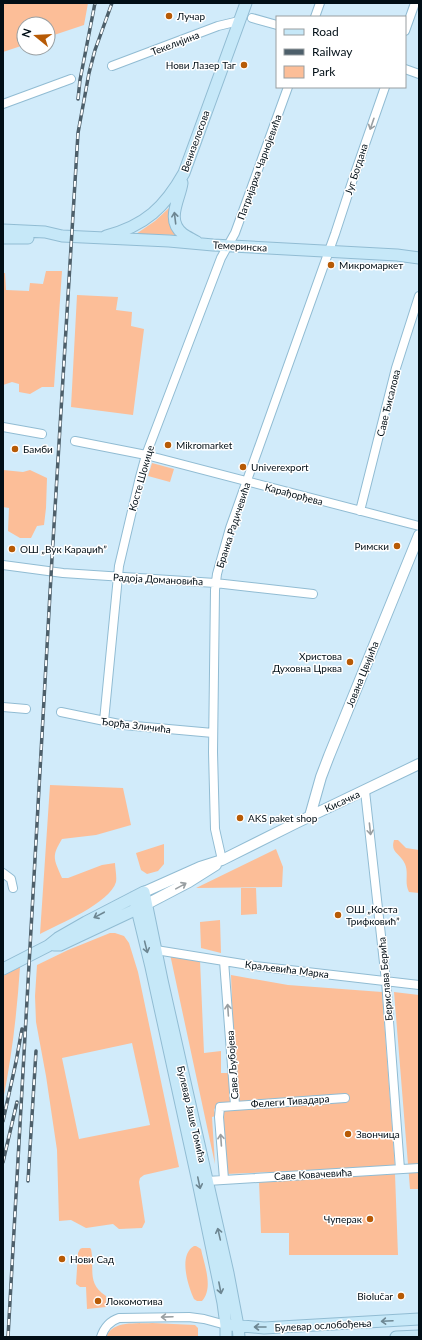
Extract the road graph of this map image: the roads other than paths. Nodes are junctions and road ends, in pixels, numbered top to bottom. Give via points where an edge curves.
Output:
1 (246, 3) edge
2 (320, 3) edge
3 (415, 3) edge
4 (314, 16) edge
5 (252, 18) dead end
6 (239, 21) junction
7 (276, 25) edge
8 (406, 28) edge
9 (112, 66) dead end
10 (406, 69) edge
11 (419, 74) edge
12 (71, 79) dead end
13 (288, 88) edge
14 (384, 88) edge
15 (3, 104) edge
16 (184, 173) junction
17 (3, 230) edge
18 (62, 236) junction
19 (3, 238) edge
20 (96, 238) junction
21 (200, 244) junction
22 (228, 246) junction
23 (329, 252) junction
24 (419, 258) edge
25 (419, 296) edge
26 (3, 427) edge
27 (42, 434) dead end
28 (75, 441) dead end
29 (146, 455) junction
30 (247, 482) junction
31 (360, 511) junction
32 (419, 526) edge
33 (419, 535) edge
34 (3, 565) edge
35 (118, 577) junction
36 (215, 583) junction
37 (312, 594) dead end
38 (3, 707) edge
39 (26, 709) dead end
40 (60, 712) dead end
41 (104, 721) junction
42 (213, 733) junction
43 (419, 764) edge
44 (365, 790) junction
45 (310, 816) junction
46 (222, 860) junction
47 (3, 873) edge
48 (13, 888) dead end
49 (144, 892) junction
50 (134, 897) junction
51 (142, 907) junction
52 (48, 946) junction
53 (156, 950) junction
54 (224, 961) junction
55 (3, 969) edge
56 (386, 981) junction
57 (419, 985) edge
58 (344, 1098) dead end
59 (235, 1105) junction
60 (419, 1168) edge
61 (400, 1169) junction
62 (224, 1179) junction
63 (207, 1181) junction
64 (419, 1320) edge
65 (226, 1325) junction
66 (239, 1332) edge
67 (419, 1336) edge
68 (101, 1337) edge
69 (226, 1337) edge
70 (396, 1337) edge

1 - 6 main road, Венизелосова
2 - 4 street
3 - 8 street
5 - 7 street
6 - 9 street, Текелијина via 218,26
6 - 16 main road, Венизелосова
10 - 11 street
12 - 15 street
13 - 22 street, Патријарха Чарнојевића
14 -> 23 street, Југ Богдана
16 - 20 main road, Венизелосова via 169,198 146,219 119,232
21 -> 16 main road via 181,233 175,221 174,211
17 - 18 main road, Темеринска via 45,232
18 - 19 main road, Темеринска via 53,239
18 - 20 main road, Темеринска
20 - 21 main road, Темеринска
21 - 22 main road, Темеринска
22 - 23 main road, Темеринска
22 - 29 street, Косте Шокице via 221,258
23 - 24 main road, Темеринска
23 - 30 street, Бранка Радичевића
25 - 31 street, Саве Ђисалова via 396,368
26 - 27 street
28 - 29 street, Карађорђева
29 - 30 street, Карађорђева
29 - 35 street, Косте Шокице via 121,554
30 - 31 street, Карађорђева
30 - 36 street, Бранка Радичевића via 230,528
31 - 32 street, Карађорђева
33 - 45 street, Јована Цвијића via 329,756
34 - 35 street, Радоја Домановића via 41,571
35 - 36 street, Радоја Домановића
35 - 41 street, Косте Шокице
36 - 37 street, Радоја Домановића
36 - 42 street, Бранка Радичевића
38 - 39 street
40 - 41 street, Ђорђа Зличића
41 - 42 street, Ђорђа Зличића
42 - 46 street, Бранка Радичевића via 215,829
43 - 44 street, Кисачка
44 - 45 street, Кисачка
44 -> 56 street, Берислава Берића
45 - 46 street, Кисачка
46 - 49 street, Кисачка
51 -> 46 street, Кисачка via 194,879
47 - 48 street via 11,879
49 - 50 main road, Кисачка
49 - 51 main road, Булевар Јаше Томића
50 - 51 main road, Булевар Јаше Томића
50 -> 52 main road, Кисачка via 58,938
51 - 52 main road, Кисачка via 60,945
51 - 53 main road, Булевар Јаше Томића
51 -> 65 main road, Булевар Јаше Томића via 152,974 198,1182
52 - 55 main road, Кисачка
53 - 54 street, Краљевића Марка
53 - 63 main road, Булевар Јаше Томића
54 - 56 street, Краљевића Марка
59 -> 54 street, Саве Љубојева
56 - 57 street, Краљевића Марка
56 - 61 street, Берислава Берића
58 - 59 street, Фелеги Тивадара
62 -> 59 street, Саве Љубојева via 219,1110 220,1107
60 - 61 street, Саве Ковачевића
61 - 62 street, Саве Ковачевића
62 - 63 street, Саве Ковачевића
66 -> 63 main road, Булевар Јаше Томића
64 -> 66 main road, Булевар ослобођења via 264,1328
65 - 66 main road, Булевар ослобођења
65 -> 68 street via 189,1317 119,1318 108,1325
65 - 69 main road, Булевар Јаше Томића
67 - 70 main road

